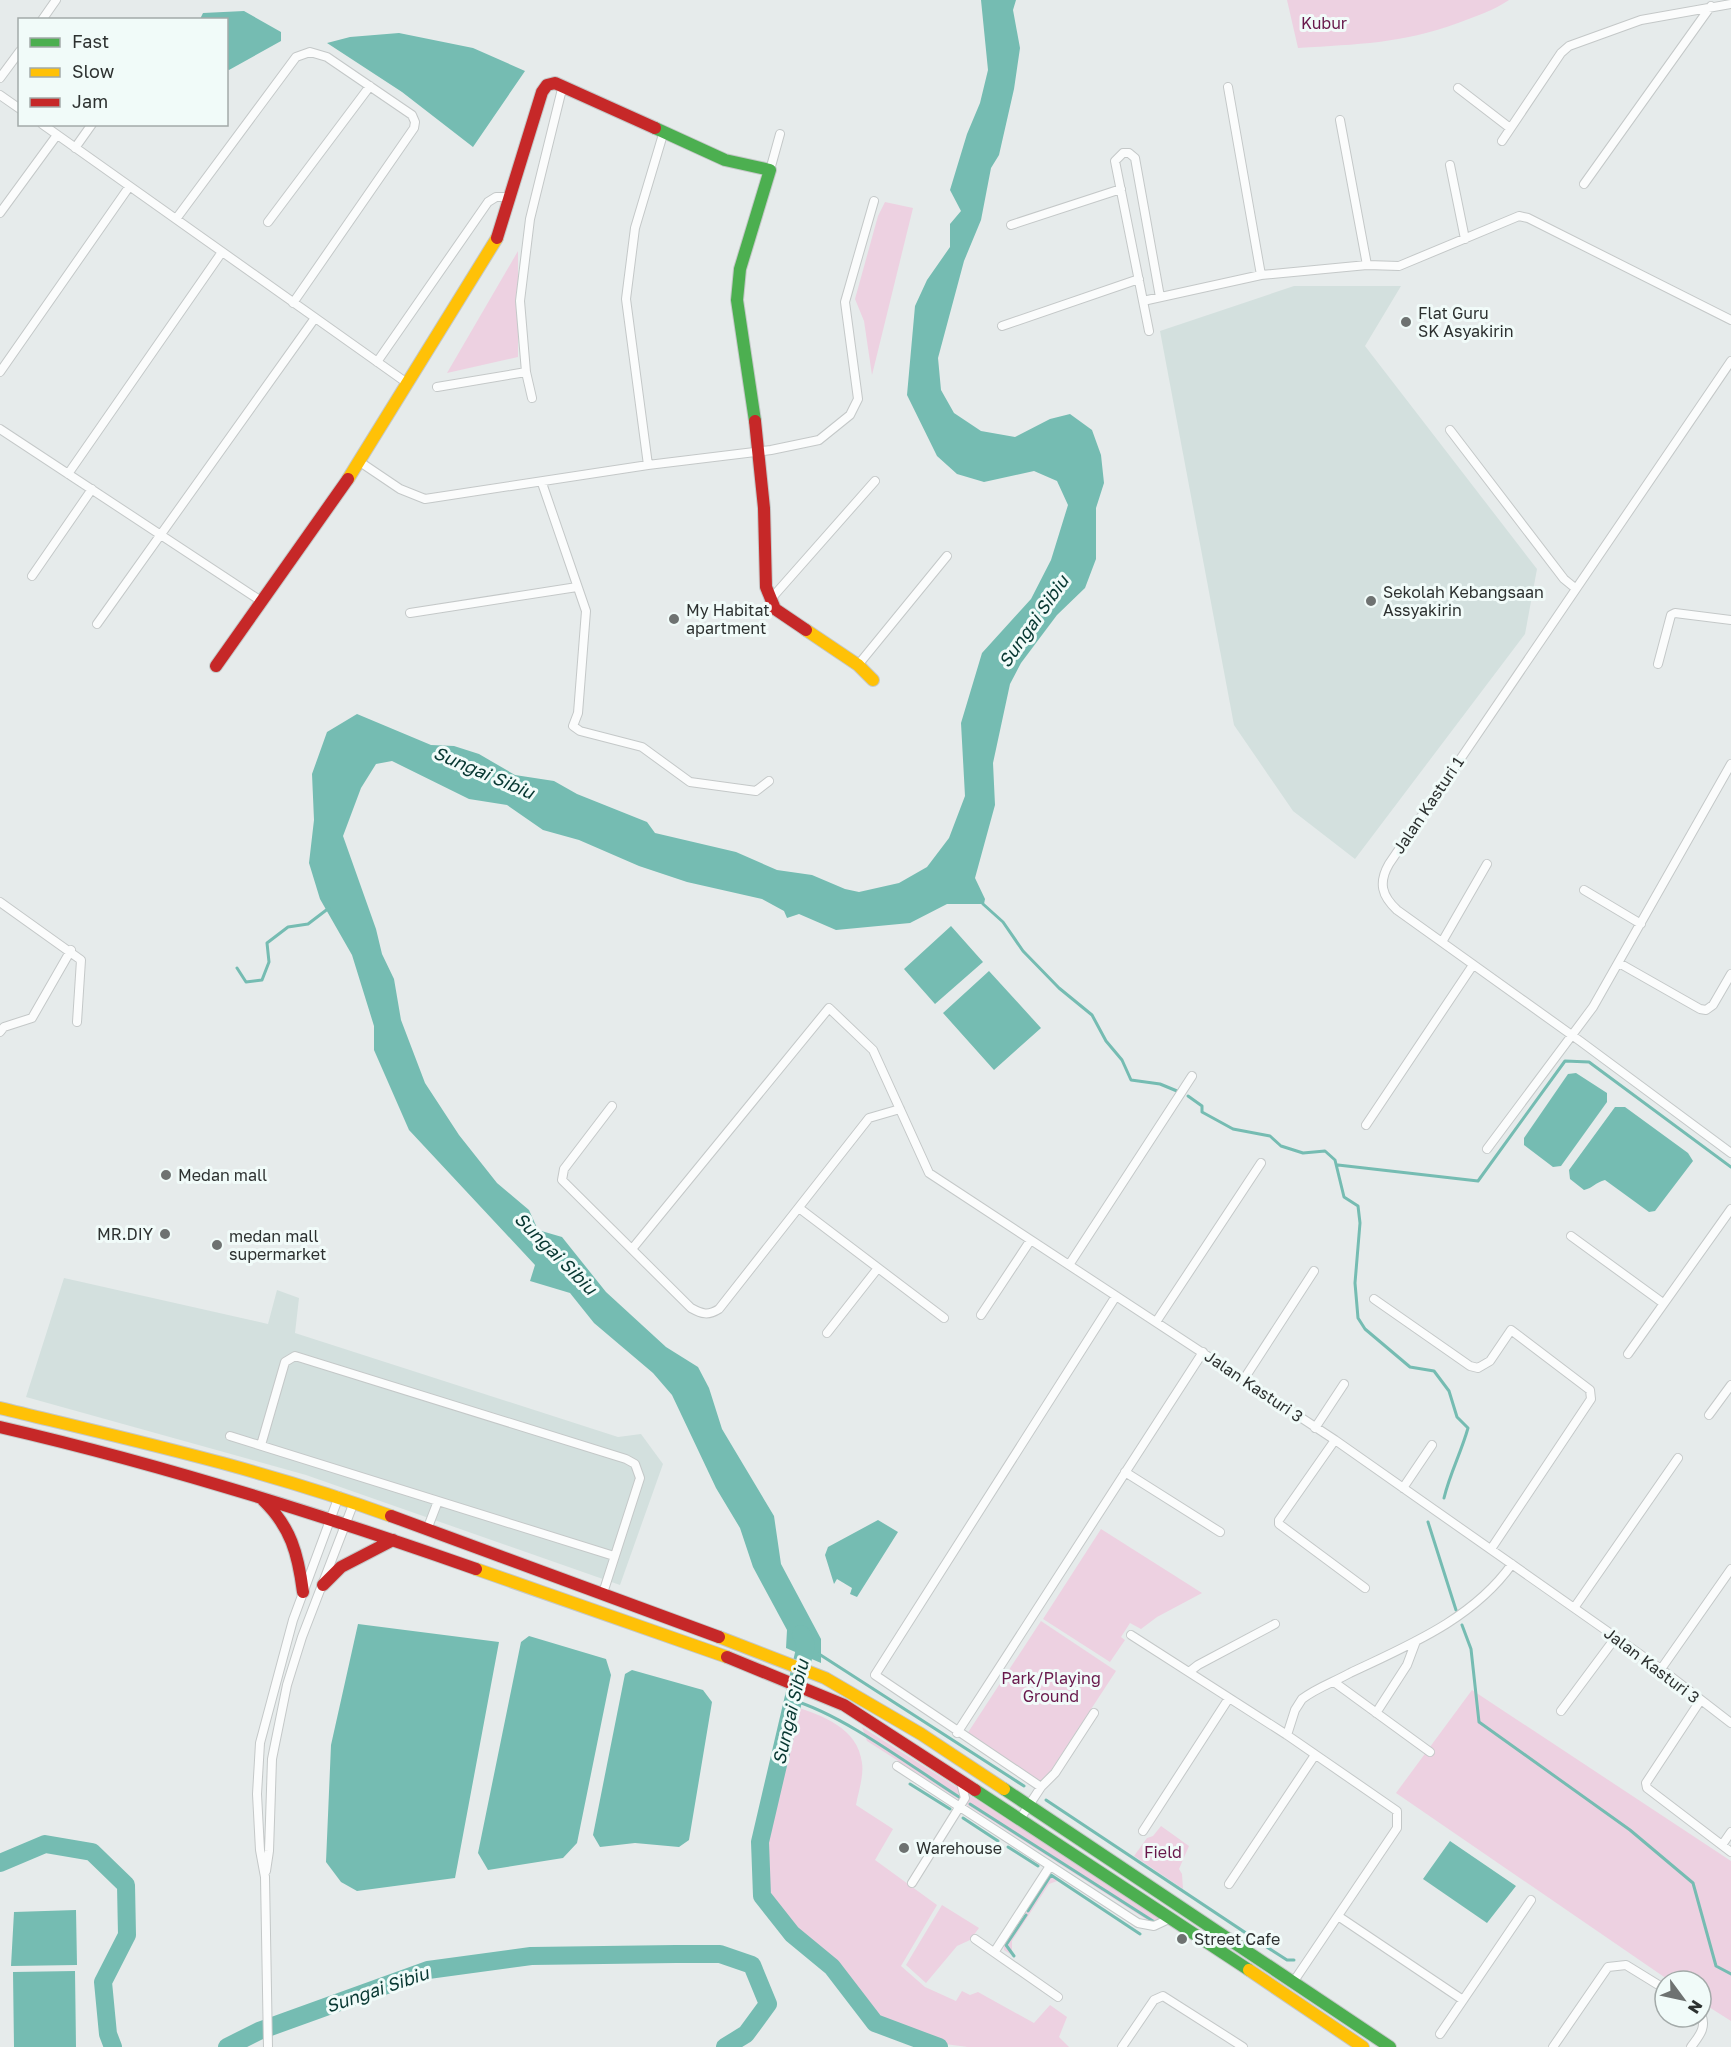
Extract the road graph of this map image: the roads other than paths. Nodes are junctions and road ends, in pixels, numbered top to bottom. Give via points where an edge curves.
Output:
1 (56, 0) edge
2 (1731, 4) edge
3 (1711, 6) junction
4 (43, 18) edge
5 (18, 54) edge
6 (0, 78) edge
7 (563, 85) junction
8 (370, 86) junction
9 (1228, 87) dead end
10 (1458, 88) dead end
11 (0, 95) edge
12 (18, 108) edge
13 (1340, 120) dead end
14 (45, 126) edge
15 (91, 126) edge
16 (1510, 128) junction
17 (664, 131) junction
18 (780, 134) dead end
19 (57, 135) junction
20 (1502, 141) dead end
21 (75, 148) junction
22 (1450, 165) dead end
23 (770, 170) junction
24 (1584, 184) dead end
25 (129, 186) junction
26 (1121, 189) junction
27 (511, 197) junction
28 (874, 201) dead end
29 (0, 213) edge
30 (176, 219) junction
31 (268, 222) dead end
32 (1011, 225) dead end
33 (1465, 239) junction
34 (222, 252) junction
35 (1367, 265) junction
36 (1261, 275) junction
37 (1139, 279) junction
38 (1160, 297) junction
39 (1143, 301) junction
40 (293, 303) junction
41 (315, 318) junction
42 (1731, 320) edge
43 (1002, 326) dead end
44 (1149, 331) dead end
45 (1731, 361) edge
46 (377, 362) junction
47 (0, 372) edge
48 (526, 372) junction
49 (407, 383) junction
50 (437, 387) dead end
51 (532, 398) dead end
52 (0, 429) edge
53 (1450, 430) dead end
54 (759, 452) junction
55 (360, 462) junction
56 (648, 465) junction
57 (68, 474) junction
58 (875, 481) dead end
59 (542, 483) junction
60 (92, 489) junction
61 (160, 534) junction
62 (947, 556) dead end
63 (32, 576) dead end
64 (577, 587) junction
65 (1575, 588) junction
66 (770, 600) junction
67 (261, 601) junction
68 (410, 613) dead end
69 (1731, 620) edge
70 (97, 624) dead end
71 (1658, 664) dead end
72 (858, 665) junction
73 (216, 666) dead end
74 (873, 680) dead end
75 (1731, 764) edge
76 (769, 781) dead end
77 (1487, 864) dead end
78 (1584, 890) dead end
79 (0, 903) edge
80 (1641, 924) junction
81 (1442, 942) junction
82 (71, 950) junction
83 (1619, 963) junction
84 (1473, 965) junction
85 (1731, 974) edge
86 (77, 1022) dead end
87 (0, 1032) edge
88 (1571, 1035) junction
89 (1192, 1076) dead end
90 (612, 1106) dead end
91 (900, 1109) junction
92 (1366, 1125) dead end
93 (1487, 1149) dead end
94 (1731, 1153) edge
95 (1261, 1163) dead end
96 (799, 1208) junction
97 (1731, 1209) edge
98 (1571, 1236) dead end
99 (1030, 1241) junction
100 (632, 1249) junction
101 (1069, 1265) junction
102 (878, 1268) junction
103 (1314, 1271) dead end
104 (1116, 1296) junction
105 (1374, 1299) dead end
106 (1663, 1303) junction
107 (981, 1315) dead end
108 (944, 1318) dead end
109 (1156, 1322) junction
110 (827, 1333) dead end
111 (1203, 1352) junction
112 (1628, 1354) dead end
113 (1245, 1379) junction
114 (1344, 1384) dead end
115 (1731, 1384) edge
116 (0, 1408) edge
117 (1709, 1415) dead end
118 (0, 1427) edge
119 (1315, 1428) junction
120 (230, 1436) dead end
121 (1335, 1440) junction
122 (261, 1445) junction
123 (1432, 1445) dead end
124 (1678, 1458) dead end
125 (1125, 1472) junction
126 (1403, 1488) junction
127 (339, 1496) junction
128 (258, 1497) junction
129 (438, 1501) junction
130 (354, 1502) junction
131 (330, 1519) junction
132 (344, 1524) junction
133 (428, 1527) junction
134 (1220, 1532) dead end
135 (393, 1540) junction
136 (1491, 1549) junction
137 (615, 1556) junction
138 (1512, 1564) junction
139 (1731, 1569) edge
140 (323, 1585) junction
141 (1365, 1587) dead end
142 (303, 1592) junction
143 (603, 1593) junction
144 (1574, 1608) junction
145 (1275, 1624) dead end
146 (1131, 1635) dead end
147 (1616, 1637) junction
148 (1416, 1641) junction
149 (1660, 1669) junction
150 (1189, 1672) junction
151 (1334, 1682) junction
152 (1229, 1698) junction
153 (1700, 1701) junction
154 (1561, 1711) dead end
155 (1094, 1713) dead end
156 (1377, 1713) junction
157 (1731, 1723) edge
158 (957, 1733) junction
159 (1287, 1735) junction
160 (1430, 1752) dead end
161 (1315, 1755) junction
162 (897, 1767) dead end
163 (959, 1780) junction
164 (1041, 1787) junction
165 (1028, 1805) junction
166 (960, 1808) junction
167 (1020, 1819) junction
168 (1143, 1831) dead end
169 (1731, 1832) edge
170 (1722, 1845) junction
171 (1731, 1852) edge
172 (1050, 1866) junction
173 (265, 1877) junction
174 (912, 1883) dead end
175 (1229, 1884) dead end
176 (1531, 1900) dead end
177 (1338, 1916) junction
178 (1171, 1918) junction
179 (975, 1940) dead end
180 (995, 1951) junction
181 (1294, 1981) junction
182 (1653, 1982) edge
183 (1058, 1997) dead end
184 (1464, 2000) junction
185 (1702, 2029) edge
186 (1440, 2034) dead end
187 (1375, 2041) edge
188 (1239, 2046) edge
189 (268, 2047) edge
190 (1122, 2047) edge
191 (1363, 2047) edge
192 (1390, 2047) edge
193 (1553, 2047) edge
194 (1691, 2047) edge

1 - 4 street
2 - 3 street
3 - 16 street via 1641,20 1569,46
3 - 24 street
5 - 6 street
7 - 17 street
7 - 27 street via 547,85 542,92
7 - 48 street via 530,219 520,301
8 - 30 street via 327,57 310,52 296,57
8 - 31 street
8 - 40 street via 412,115 414,128
9 - 36 street
10 - 16 street
11 - 12 street
13 - 35 street
14 - 19 street
15 - 21 street
16 - 20 street
17 - 23 street via 725,159
17 - 56 street via 634,228 626,298
18 - 23 street
19 - 21 street
19 - 29 street
21 - 25 street
22 - 33 street
23 - 54 street via 740,268 737,300
25 - 30 street
25 - 47 street
26 - 32 street
26 - 37 street
26 - 38 street via 1115,161 1129,153 1135,158
27 - 46 street via 496,197 488,202
27 - 49 street via 496,240
28 - 54 street via 845,302 856,406 819,440
30 - 34 street
33 - 35 street via 1399,266
33 - 42 street via 1509,218 1528,218
34 - 40 street
34 - 57 street
35 - 36 street
36 - 38 street
37 - 39 street
37 - 43 street
38 - 39 street
39 - 44 street
40 - 41 street
41 - 46 street
41 - 61 street
45 - 65 street, Jalan Kasturi 1
46 - 49 street
48 - 50 street
48 - 51 street
49 - 55 street
52 - 57 street
53 - 65 street via 1564,579
54 - 56 street
54 - 66 street via 766,587
55 - 59 street via 400,489 425,499
55 - 67 street
56 - 59 street
57 - 60 street
58 - 66 street
59 - 64 street
60 - 61 street
60 - 63 street
61 - 67 street
61 - 70 street
62 - 72 street
64 - 68 street
64 - 76 street via 586,611 578,713 573,726 642,747 690,782 756,791
65 - 81 street, Jalan Kasturi 1 via 1384,872 1382,889 1387,900
66 - 72 street via 775,609
67 - 73 street
69 - 71 street via 1671,615
72 - 74 street
75 - 80 street
77 - 81 street
78 - 80 street
79 - 82 street
80 - 83 street
81 - 84 street, Jalan Kasturi 1
82 - 86 street via 81,960
82 - 87 street via 32,1018 3,1027
83 - 85 street via 1700,1010 1713,1005
83 - 88 street
84 - 88 street, Jalan Kasturi 1
84 - 92 street
88 - 93 street
88 - 94 street, Jalan Kasturi 1
89 - 101 street
90 - 100 street via 564,1169 562,1180
91 - 96 street via 869,1118
91 - 99 street, Jalan Kasturi 3 via 927,1170
91 - 100 street, Jalan Kasturi 3 via 873,1050 829,1008
95 - 109 street
96 - 100 street via 711,1314 691,1308
96 - 102 street
97 - 106 street
98 - 106 street
99 - 101 street, Jalan Kasturi 3
99 - 107 street
101 - 104 street, Jalan Kasturi 3
102 - 108 street
102 - 110 street
103 - 113 street
104 - 109 street, Jalan Kasturi 3
104 - 158 street via 876,1672 877,1677
105 - 136 street via 1478,1368 1490,1361 1511,1330 1590,1390 1591,1399
106 - 112 street
109 - 111 street, Jalan Kasturi 3
111 - 113 street, Jalan Kasturi 3
111 - 125 street
113 - 119 street, Jalan Kasturi 3
114 - 119 street
115 - 117 street
116 - 127 street via 224,1462
118 - 128 street via 110,1452
119 - 121 street, Jalan Kasturi 3
120 - 122 street
121 - 126 street, Jalan Kasturi 3
121 - 141 street via 1279,1524
122 - 129 street
122 - 137 street via 285,1362 295,1356 626,1459 635,1464 640,1478
123 - 126 street
124 - 144 street
125 - 134 street
125 - 158 street
126 - 136 street, Jalan Kasturi 3
127 - 130 street
127 - 131 street
128 - 131 street
128 - 142 street via 275,1511 297,1544
129 - 133 street
129 - 137 street
130 - 132 street
130 - 133 street
131 - 132 street
131 - 142 street
132 - 135 street
132 - 140 street
133 - 143 street
135 - 140 street via 342,1567
135 - 163 street via 732,1659 844,1705
136 - 138 street, Jalan Kasturi 3
137 - 143 street
138 - 144 street, Jalan Kasturi 3
138 - 148 street via 1473,1607
139 - 149 street
140 - 173 street via 302,1637 278,1726 272,1759
142 - 173 street via 279,1663 260,1743 257,1794
143 - 165 street via 852,1692
144 - 147 street, Jalan Kasturi 3
145 - 150 street
146 - 150 street
147 - 149 street, Jalan Kasturi 3
147 - 154 street
148 - 151 street
148 - 156 street via 1407,1665
149 - 153 street, Jalan Kasturi 3
150 - 152 street
151 - 156 street
151 - 159 street via 1302,1699
152 - 159 street
152 - 168 street
153 - 157 street, Jalan Kasturi 3
153 - 170 street via 1646,1783 1647,1788
155 - 164 street via 1055,1773
156 - 160 street
158 - 164 street
159 - 161 street
161 - 175 street
161 - 177 street via 1397,1811 1397,1828
162 - 166 street
163 - 166 street via 965,1793
163 - 167 street
164 - 165 street
165 - 167 street
165 - 181 street
166 - 172 street
166 - 174 street
167 - 178 street
169 - 170 street
170 - 171 street
172 - 178 street via 1138,1923 1154,1926
172 - 180 street
173 - 189 street
176 - 184 street
177 - 181 street
177 - 184 street
178 - 191 street
179 - 180 street
180 - 183 street
181 - 187 street
182 - 193 street via 1626,1965 1608,1967
184 - 186 street
185 - 194 street
187 - 192 street
188 - 190 street via 1163,1996 1154,2000

